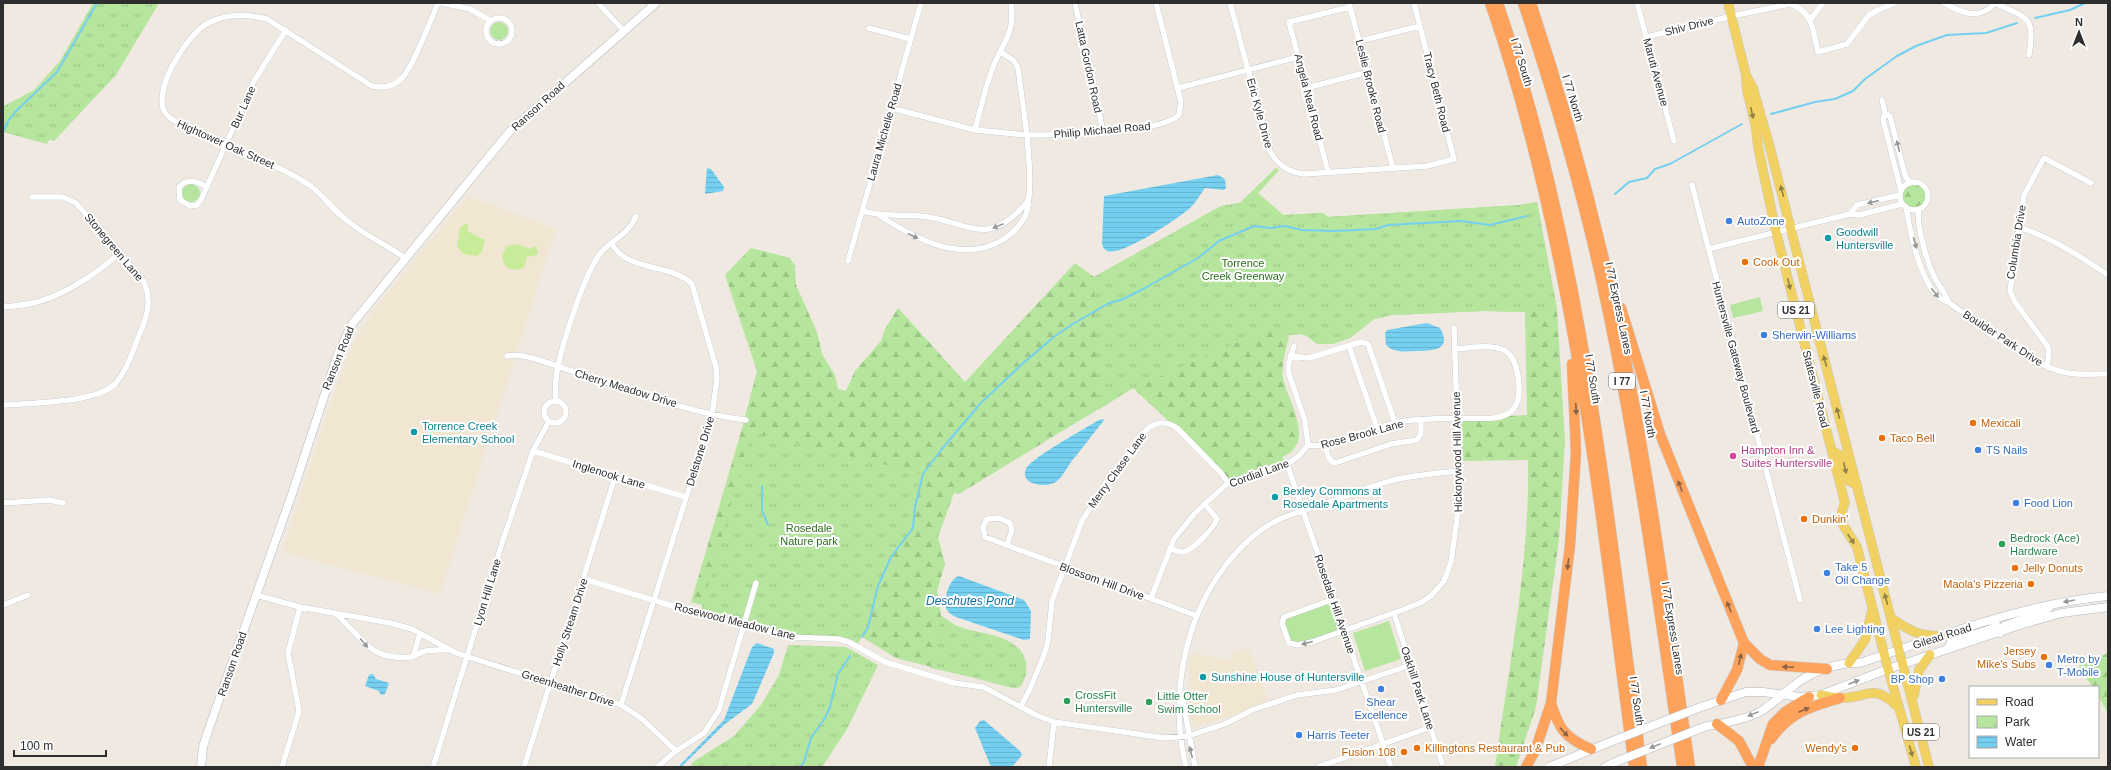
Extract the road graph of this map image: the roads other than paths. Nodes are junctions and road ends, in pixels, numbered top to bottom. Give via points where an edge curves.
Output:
1 (438, 3) edge
2 (442, 3) edge
3 (598, 3) edge
4 (656, 3) edge
5 (921, 3) edge
6 (1011, 3) edge
7 (1075, 3) edge
8 (1156, 3) edge
9 (1230, 3) edge
10 (1414, 3) edge
11 (1490, 3) edge
12 (1498, 3) edge
13 (1523, 3) edge
14 (1531, 3) edge
15 (1637, 3) edge
16 (1728, 3) edge
17 (1823, 3) edge
18 (1895, 3) edge
19 (1944, 3) edge
20 (1995, 3) edge
21 (1350, 5) edge
22 (1732, 16) junction
23 (1810, 20) junction
24 (491, 21) junction
25 (1420, 26) junction
26 (869, 28) dead end
27 (286, 30) junction
28 (624, 31) junction
29 (1647, 37) junction
30 (910, 40) junction
31 (1360, 41) junction
32 (1001, 52) junction
33 (2029, 55) dead end
34 (1298, 57) junction
35 (1248, 69) junction
36 (1368, 72) junction
37 (1746, 75) junction
38 (1178, 88) junction
39 (1306, 88) junction
40 (1882, 100) dead end
41 (891, 108) junction
42 (1885, 113) junction
43 (975, 130) junction
44 (1103, 131) junction
45 (1027, 135) junction
46 (1674, 141) dead end
47 (226, 144) junction
48 (1432, 165) joint
49 (1393, 168) junction
50 (1328, 172) junction
51 (1910, 182) junction
52 (2091, 183) dead end
53 (1692, 185) dead end
54 (207, 187) junction
55 (1900, 193) junction
56 (32, 197) dead end
57 (1028, 202) junction
58 (1904, 205) junction
59 (1920, 209) junction
60 (862, 211) junction
61 (1850, 214) junction
62 (636, 216) dead end
63 (880, 216) junction
64 (2018, 228) junction
65 (1791, 229) junction
66 (1776, 232) junction
67 (612, 244) junction
68 (1708, 248) junction
69 (1602, 251) junction
70 (120, 252) junction
71 (405, 258) junction
72 (848, 261) dead end
73 (2108, 275) edge
74 (1565, 286) junction
75 (1948, 302) junction
76 (3, 307) edge
77 (1454, 328) dead end
78 (1294, 346) dead end
79 (1349, 346) junction
80 (1455, 348) junction
81 (507, 356) dead end
82 (1290, 356) junction
83 (558, 367) junction
84 (2047, 367) junction
85 (2108, 374) edge
86 (556, 401) junction
87 (3, 406) edge
88 (712, 415) junction
89 (1457, 419) junction
90 (746, 420) dead end
91 (1420, 420) junction
92 (549, 422) junction
93 (1395, 423) junction
94 (1377, 428) junction
95 (1308, 445) junction
96 (1326, 445) junction
97 (533, 451) junction
98 (1832, 451) junction
99 (1288, 464) junction
100 (1458, 471) junction
101 (615, 477) junction
102 (1228, 483) junction
103 (1857, 485) junction
104 (685, 497) junction
105 (3, 503) edge
106 (63, 503) dead end
107 (1845, 503) junction
108 (1205, 504) junction
109 (1303, 510) junction
110 (1867, 524) junction
111 (1007, 545) junction
112 (1170, 548) junction
113 (1064, 567) junction
114 (584, 579) junction
115 (756, 583) dead end
116 (28, 595) dead end
117 (256, 595) junction
118 (2108, 596) edge
119 (1151, 598) junction
120 (1334, 599) junction
121 (653, 600) junction
122 (1800, 600) dead end
123 (3, 605) edge
124 (2051, 605) junction
125 (300, 607) junction
126 (2108, 607) edge
127 (1872, 610) junction
128 (1394, 613) junction
129 (337, 615) junction
130 (1197, 616) junction
131 (1891, 618) junction
132 (1995, 620) junction
133 (744, 626) junction
134 (1344, 630) junction
135 (2000, 633) junction
136 (420, 634) junction
137 (1941, 636) junction
138 (1744, 643) junction
139 (1948, 649) junction
140 (446, 650) junction
141 (1899, 650) junction
142 (1884, 655) junction
143 (1930, 655) junction
144 (467, 656) junction
145 (413, 657) junction
146 (1849, 663) junction
147 (1904, 664) junction
148 (1410, 665) junction
149 (1826, 669) junction
150 (1888, 669) junction
151 (1362, 681) junction
152 (551, 682) junction
153 (1181, 688) junction
154 (1783, 694) junction
155 (1821, 695) junction
156 (1809, 697) junction
157 (1840, 698) junction
158 (1913, 698) junction
159 (1721, 700) junction
160 (1551, 703) junction
161 (620, 704) junction
162 (1021, 706) junction
163 (1899, 708) junction
164 (1054, 722) junction
165 (1717, 724) junction
166 (1431, 727) junction
167 (1188, 736) junction
168 (1179, 738) junction
169 (1383, 744) junction
170 (1766, 745) junction
171 (1591, 749) junction
172 (676, 751) junction
173 (1442, 764) dead end
174 (201, 767) edge
175 (282, 767) edge
176 (433, 767) edge
177 (524, 767) edge
178 (657, 767) edge
179 (1049, 767) edge
180 (1186, 767) edge
181 (1195, 767) edge
182 (1318, 767) edge
183 (1391, 767) edge
184 (1526, 767) edge
185 (1549, 767) edge
186 (1605, 767) edge
187 (1634, 767) edge
188 (1642, 767) edge
189 (1682, 767) edge
190 (1690, 767) edge
191 (1753, 767) edge
192 (1758, 767) edge
193 (1916, 767) edge
194 (1929, 767) edge

1 - 27 street, Hightower Oak Street via 405,76 387,87 378,88 366,83
2 - 24 street via 478,12
3 - 28 street
4 - 28 main road, Ranson Road
5 - 30 street, Laura Michelle Road
6 - 32 street via 1012,24
7 - 44 street, Latta Gordon Road
8 - 38 street, Philip Michael Road
9 - 35 street, Eric Kyle Drive
10 - 25 street, Tracy Beth Road
11 - 74 highway, I 77 South via 1533,145
12 - 188 highway via 1541,143 1573,285 1595,419
13 - 189 highway, I 77 Express Lanes / I 77 via 1573,167 1609,318 1635,458
14 - 69 highway, I 77 North / I 77 via 1568,122
15 - 29 street, Maruti Avenue
16 - 22 main road, Statesville Road / US 21
17 - 23 street
18 - 23 street via 1869,15 1847,44 1818,52
19 - 20 street via 1966,14 1984,12
20 - 33 street via 2017,12 2027,20 2031,31
21 - 31 street, Leslie Brooke Road
21 - 34 street, Angela Neal Road via 1289,22
22 - 23 street, Shiv Drive via 1790,4 1798,6
22 - 29 street, Shiv Drive
22 - 37 main road, Statesville Road / US 21
24 - 24 street via 500,18 508,22 512,34 507,41 495,43 488,38 486,30
25 - 31 street
25 - 48 street, Tracy Beth Road via 1454,159
26 - 30 street
27 - 47 street, Bur Lane via 261,69
27 - 47 street, Hightower Oak Street via 261,18 231,15 208,23 188,39 182,49 162,93 162,108 172,120
28 - 71 main road, Ranson Road via 510,131
29 - 46 street, Maruti Avenue
30 - 41 street, Laura Michelle Road
31 - 36 street, Leslie Brooke Road
32 - 43 street via 991,72
32 - 45 street via 1014,61 1018,68
34 - 35 street
34 - 39 street, Angela Neal Road
35 - 38 street
35 - 50 street, Eric Kyle Drive via 1273,157 1294,173
36 - 39 street
36 - 49 street, Leslie Brooke Road
65 -> 37 main road, Statesville Road / US 21 via 1753,88
37 -> 66 main road, Statesville Road / US 21
38 - 44 street, Philip Michael Road via 1182,107 1176,119 1144,128
39 - 50 street, Angela Neal Road
40 - 42 street
41 - 43 street, Philip Michael Road
41 - 60 street, Laura Michelle Road
51 -> 42 street via 1905,175 1890,116
42 - 55 street via 1883,119
43 - 45 street, Philip Michael Road
44 - 45 street, Philip Michael Road
45 - 57 street via 1031,186
47 - 54 street, Bur Lane
47 - 71 street, Hightower Oak Street via 300,179 355,226
48 - 49 street, Eric Kyle Drive
49 - 50 street, Eric Kyle Drive
51 - 55 street
51 - 59 street via 1922,185 1927,193 1927,200
52 - 64 street, Columbia Drive via 2044,158 2025,190
53 - 68 street, Huntersville Gateway Boulevard
54 - 54 street, Bur Lane via 194,181 186,181 180,187 180,200 186,205 197,205
55 - 58 street
55 -> 61 street via 1857,206
56 - 70 street, Stonegreen Lane via 63,197 76,203
57 -> 63 street via 1006,223 987,230 969,229 920,216
63 -> 57 street via 920,240 973,250 988,247 1008,236 1025,216
58 - 59 street via 1915,210
58 - 61 street via 1859,215
58 -> 75 street, Boulder Park Drive via 1926,279 1941,301
59 - 75 street, Boulder Park Drive via 1918,218 1934,277 1947,295
60 - 63 street
60 - 72 street, Laura Michelle Road
61 - 65 street
62 - 67 street via 631,228
64 - 73 street via 2039,235 2076,254
64 - 84 street, Columbia Drive via 2010,291 2015,302 2048,347
65 - 66 street
103 -> 65 main road, Statesville Road / US 21
66 - 68 street
66 -> 98 main road, Statesville Road / US 21
67 - 83 street via 600,254 591,269
67 - 88 street, Delstone Drive via 617,253 630,260 685,277 692,284 716,367
68 - 122 street, Huntersville Gateway Boulevard
138 -> 69 highway via 1660,434
69 - 190 highway, I 77 North / I 77 via 1638,427
70 - 76 street via 95,274 45,300
70 - 87 street, Stonegreen Lane via 143,280 148,291 149,303 146,321 118,379 107,390 92,396
71 - 117 main road, Ranson Road via 360,312 345,337
74 -> 160 highway via 1575,398 1576,476
74 - 187 highway, I 77 South via 1587,420
75 - 84 street, Boulder Park Drive
77 - 80 street, Hickorywood Hill Avenue
78 - 82 street
79 - 82 street via 1309,358
79 - 93 street via 1361,342 1368,344
79 - 94 street
80 - 89 street, Hickorywood Hill Avenue
80 - 89 street, Rose Brook Lane via 1493,348 1506,351 1515,361 1518,386 1516,407 1504,417
81 - 83 street, Cherry Meadow Drive via 515,354
82 - 95 street via 1289,374 1305,421
83 - 86 street
83 - 88 street, Cherry Meadow Drive
84 - 85 street, Boulder Park Drive via 2068,373
86 - 92 street via 549,403 544,409
86 - 92 street via 564,407 566,414 559,422
88 - 90 street, Cherry Meadow Drive
88 - 104 street, Delstone Drive
89 - 91 street, Rose Brook Lane
89 - 100 street, Hickorywood Hill Avenue
91 - 93 street, Rose Brook Lane
91 - 96 street via 1421,434 1417,440 1391,444 1335,463 1327,455
92 - 97 street, Lyon Hill Lane
93 - 94 street, Rose Brook Lane
94 - 96 street, Rose Brook Lane
95 - 96 street, Rose Brook Lane
95 - 99 street, Cordial Lane
97 - 101 street, Inglenook Lane
97 - 144 street, Lyon Hill Lane
98 -> 103 main road via 1842,456 1849,481
98 - 107 main road, Statesville Road / US 21
99 - 102 street, Cordial Lane
99 - 109 street, Rosedale Hill Avenue
100 - 109 street via 1397,480
100 - 128 street, Hickorywood Hill Avenue via 1459,510 1448,572 1439,588 1422,602
101 - 104 street, Inglenook Lane
101 - 114 street, Holly Stream Drive
102 - 108 street, Cordial Lane
102 - 113 street, Merry Chase Lane via 1178,428 1172,424 1156,423 1142,435 1091,503
103 - 110 main road, Statesville Road / US 21
104 - 121 street, Delstone Drive
105 - 106 street via 49,500
107 - 110 main road via 1855,501 1859,515
107 -> 127 main road, Statesville Road / US 21 via 1842,511 1843,525 1857,547
108 - 112 street, Cordial Lane via 1190,518
108 - 112 street via 1217,519 1212,528 1183,552
109 - 120 street, Rosedale Hill Avenue
109 - 130 street via 1275,521 1244,544 1222,569
131 -> 110 main road, Statesville Road / US 21
111 - 111 street, Blossom Hill Drive via 984,535 983,527 987,519 999,518 1010,523 1012,530
111 - 113 street, Blossom Hill Drive
112 - 119 street, Cordial Lane
113 - 119 street, Blossom Hill Drive
113 - 162 street via 1052,601 1044,655
114 - 121 street, Rosewood Meadow Lane
114 - 152 street, Holly Stream Drive
115 - 133 street
116 - 123 street
117 - 125 street, Greenheather Drive
117 - 174 main road, Ranson Road via 208,734
118 -> 124 main road, Gilead Road
119 - 130 street, Blossom Hill Drive
120 - 134 street, Rosedale Hill Avenue
134 -> 120 street, Hickorywood Hill Avenue via 1298,645 1289,643 1282,623 1286,615
121 - 133 street, Rosewood Meadow Lane
121 - 161 street, Delstone Drive
124 - 132 main road, Gilead Road
124 - 135 main road via 2046,611 2004,626
125 - 129 street, Greenheather Drive
125 - 175 street via 288,653 299,711
126 - 135 main road, Gilead Road via 2062,613
127 - 142 main road, Statesville Road / US 21
127 - 146 main road via 1865,640
128 - 134 street, Hickorywood Hill Avenue
128 - 148 street, Oakhill Park Lane
129 - 136 street, Greenheather Drive via 390,623
129 -> 145 street, Greenheather Drive via 366,646 377,653 390,658
130 - 153 street via 1186,648
131 - 137 main road via 1912,632 1924,636
131 - 141 main road, Statesville Road / US 21
132 - 137 main road, Gilead Road
132 - 139 main road via 1996,625 1991,629 1951,642
133 - 162 street, Rosewood Meadow Lane via 789,637 838,639 849,642 885,662 954,683 983,687
133 - 172 street via 719,710 704,733
134 - 151 street, Rosedale Hill Avenue
135 - 139 main road, Gilead Road
136 - 140 street, Greenheather Drive
136 - 145 street
137 - 141 main road, Gilead Road
149 -> 138 highway via 1770,665
159 -> 138 highway via 1737,670
139 - 143 main road, Gilead Road
140 - 144 street, Greenheather Drive
140 - 145 street, Greenheather Drive via 427,651
141 - 142 main road, Gilead Road
141 - 147 main road, Statesville Road / US 21
142 - 146 main road, Gilead Road via 1860,663
142 - 150 main road, Statesville Road / US 21
143 - 147 main road, Gilead Road
143 - 158 main road via 1919,670
144 - 152 street, Greenheather Drive
144 - 176 street, Lyon Hill Lane
146 - 149 main road, Gilead Road
147 - 150 main road, Gilead Road
147 - 158 main road, Statesville Road / US 21
148 - 151 street, Rosewood Meadow Lane
148 - 166 street, Oakhill Park Lane
149 - 154 main road, Gilead Road via 1801,680
155 -> 150 main road, Gilead Road
150 - 163 main road, Statesville Road / US 21
151 - 167 street, Rosewood Meadow Lane via 1325,692 1297,695
151 - 169 street, Rosedale Hill Avenue
152 - 161 street, Greenheather Drive
152 - 177 street, Holly Stream Drive
153 - 167 street
153 - 168 street via 1178,708
154 - 156 main road, Gilead Road
154 - 159 main road, Gilead Road via 1746,692
154 -> 165 main road, Gilead Road via 1758,712
155 - 156 main road, Gilead Road
155 - 157 main road
156 - 170 highway via 1778,718 1773,724
157 - 163 main road via 1864,693 1880,694
170 -> 157 highway via 1779,728 1794,715
158 - 194 main road, Statesville Road / US 21
159 - 171 main road, Gilead Road, bridge
160 -> 171 highway via 1557,723 1563,732
160 - 184 highway via 1535,751
161 - 172 street, Greenheather Drive via 641,718
162 - 164 street, Rosewood Meadow Lane
163 -> 193 main road, Statesville Road / US 21
164 - 168 street, Rosewood Meadow Lane
164 - 179 street
165 -> 186 main road, Gilead Road, bridge via 1704,726
165 - 191 highway via 1739,741
166 - 169 street
166 - 173 street, Oakhill Park Lane
167 - 168 street, Rosewood Meadow Lane
181 -> 167 street
168 - 180 street
169 - 182 street
169 - 183 street, Rosedale Hill Avenue
170 - 192 highway
171 - 185 main road, Gilead Road
172 - 178 street

